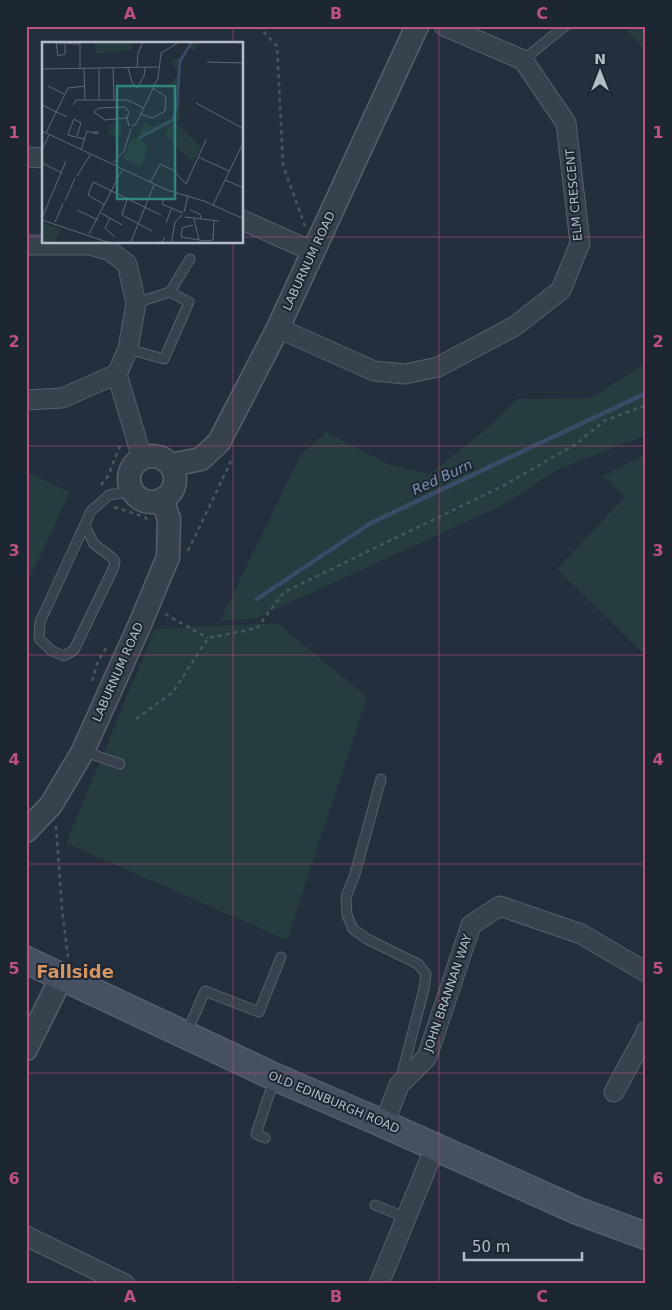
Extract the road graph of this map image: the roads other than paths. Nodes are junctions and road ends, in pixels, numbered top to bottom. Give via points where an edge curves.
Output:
1 (417, 26) edge
2 (444, 26) edge
3 (565, 26) edge
4 (523, 60) junction
5 (26, 157) edge
6 (42, 158) edge
7 (244, 221) edge
8 (26, 245) edge
9 (314, 252) junction
10 (190, 259) dead end
11 (170, 292) junction
12 (136, 302) junction
13 (278, 328) junction
14 (128, 349) junction
15 (117, 374) junction
16 (26, 400) edge
17 (145, 457) junction
18 (171, 465) junction
19 (133, 491) junction
20 (162, 499) junction
21 (85, 526) junction
22 (83, 751) junction
23 (120, 764) dead end
24 (381, 779) dead end
25 (26, 831) edge
26 (281, 957) dead end
27 (26, 960) edge
28 (66, 970) junction
29 (646, 972) edge
30 (646, 1031) edge
31 (186, 1034) junction
32 (26, 1048) edge
33 (275, 1077) junction
34 (399, 1085) junction
35 (614, 1092) dead end
36 (384, 1124) junction
37 (265, 1138) dead end
38 (436, 1147) junction
39 (375, 1205) dead end
40 (407, 1218) junction
41 (26, 1236) edge
42 (646, 1236) edge
43 (125, 1284) edge
44 (378, 1284) edge

1 - 9 street, LABURNUM ROAD
2 - 4 street
3 - 4 lane
4 - 13 street, ELM CRESCENT via 566,123 580,242 561,290 515,326 438,368 405,374 374,371
5 - 6 street
7 - 9 street
8 - 12 street via 90,245 110,251 127,264
9 - 13 street, LABURNUM ROAD
10 - 11 lane
11 - 12 lane
11 - 14 lane via 189,302 164,359
12 - 14 street
13 - 18 street, LABURNUM ROAD via 219,442 201,459
14 - 15 street
15 - 16 street via 62,398
15 - 17 street via 139,448
17 - 18 street via 159,457
17 - 19 street via 138,460 130,471
18 - 20 street via 174,484
19 - 20 street via 149,501
19 - 21 lane via 109,495 91,511
20 - 22 street, LABURNUM ROAD via 169,519 168,557
21 - 21 lane via 94,544 115,561 74,650 64,656 39,640 40,622
22 - 23 lane
22 - 25 street, LABURNUM ROAD via 51,805
24 - 34 lane via 346,897 347,915 353,929 418,964 426,974
26 - 31 lane via 259,1012 205,991
27 - 28 main road, OLD EDINBURGH ROAD
28 - 31 main road, OLD EDINBURGH ROAD
28 - 32 street
29 - 34 street, JOHN BRANNAN WAY via 581,934 500,906 471,924 427,1057
30 - 35 street
31 - 33 main road, OLD EDINBURGH ROAD
33 - 36 main road, OLD EDINBURGH ROAD
33 - 37 lane via 256,1134
34 - 36 street, JOHN BRANNAN WAY
36 - 38 main road, OLD EDINBURGH ROAD
38 - 40 street
38 - 42 main road, OLD EDINBURGH ROAD via 578,1211
39 - 40 lane
40 - 44 street
41 - 43 street

